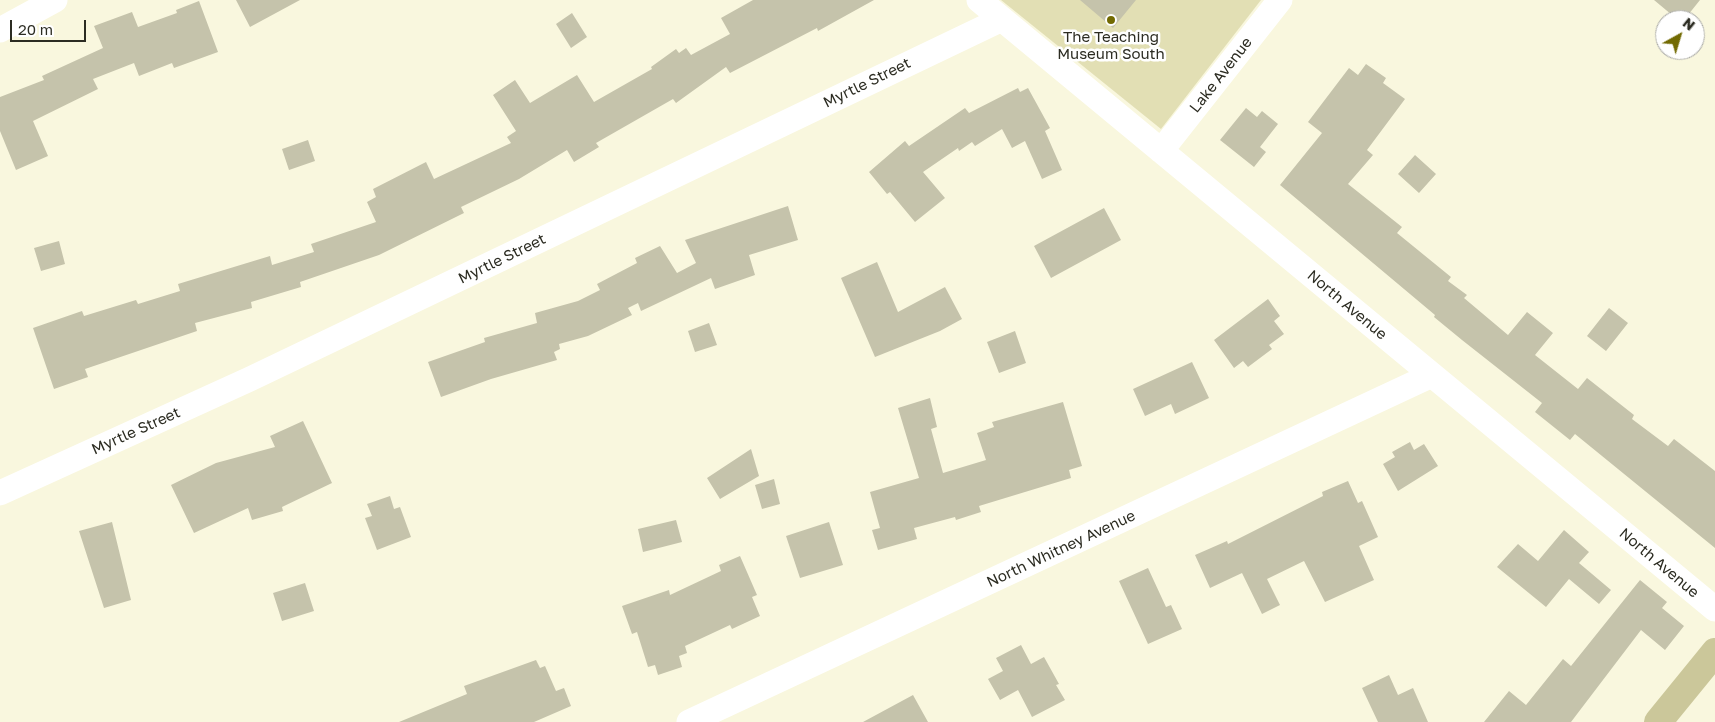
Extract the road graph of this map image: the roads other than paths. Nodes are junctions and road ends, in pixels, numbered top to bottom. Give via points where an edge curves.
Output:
1 (55, 0) edge
2 (979, 0) edge
3 (1280, 0) edge
4 (1002, 19) junction
5 (0, 30) edge
6 (1161, 151) junction
7 (1432, 375) junction
8 (0, 493) edge
9 (1715, 609) edge
10 (1715, 652) edge
11 (689, 722) edge
12 (1658, 722) edge

1 - 5 street
2 - 4 street, North Avenue
3 - 6 street, Lake Avenue
4 - 6 street, North Avenue
4 - 8 street, Myrtle Street via 250,379
6 - 7 street, North Avenue
7 - 9 street, North Avenue
7 - 11 street, North Whitney Avenue
10 - 12 main road

